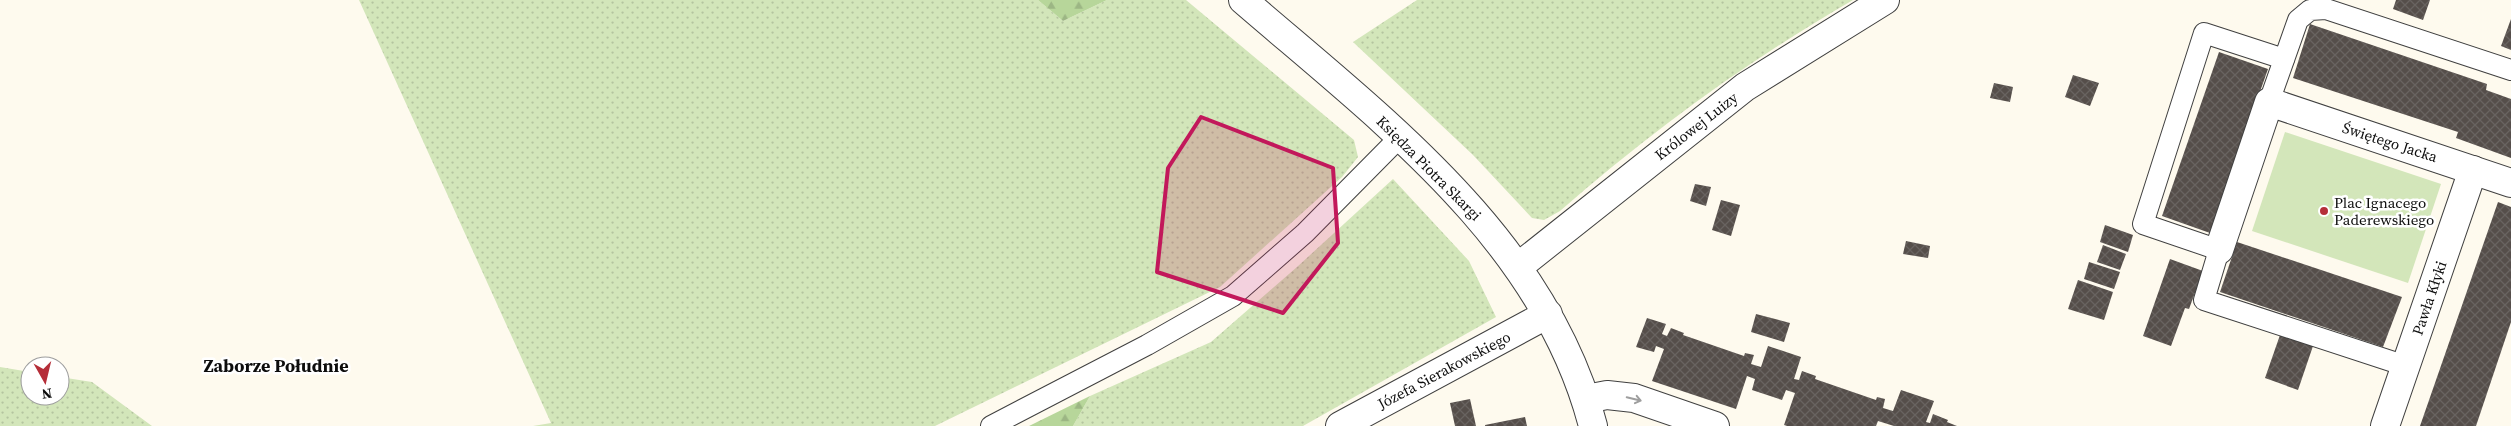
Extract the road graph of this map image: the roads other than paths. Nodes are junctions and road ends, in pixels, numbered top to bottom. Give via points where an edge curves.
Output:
1 (1243, 0) edge
2 (1885, 0) edge
3 (2284, 59) junction
4 (2511, 70) edge
5 (2269, 102) junction
6 (1400, 136) junction
7 (2473, 170) junction
8 (2511, 182) edge
9 (2218, 250) junction
10 (1518, 267) junction
11 (1548, 314) junction
12 (2406, 366) junction
13 (1586, 399) junction
14 (990, 426) edge
15 (1340, 426) edge
16 (1593, 426) edge
17 (1714, 426) edge
18 (2385, 426) edge

1 - 6 street, Księdza Piotra Skargi
2 - 10 street, Królowej Luizy via 1745,88
3 - 4 lane via 2298,20 2310,10 2326,9
3 - 5 lane
3 - 9 lane via 2204,33 2143,224
5 - 7 street, Świętego Jacka
5 - 9 street
6 - 10 street, Księdza Piotra Skargi via 1470,206
6 - 14 lane via 1306,233 1233,296 1147,346
7 - 8 street, Świętego Jacka
7 - 12 street, Pawła Kłyki
9 - 12 lane via 2204,300
10 - 11 street, Księdza Piotra Skargi
11 - 13 street, Księdza Piotra Skargi via 1572,361
11 - 15 street, Józefa Sierakowskiego
12 - 18 street, Pawła Kłyki
13 - 16 street, Księdza Piotra Skargi
13 -> 17 street via 1607,394 1634,398

